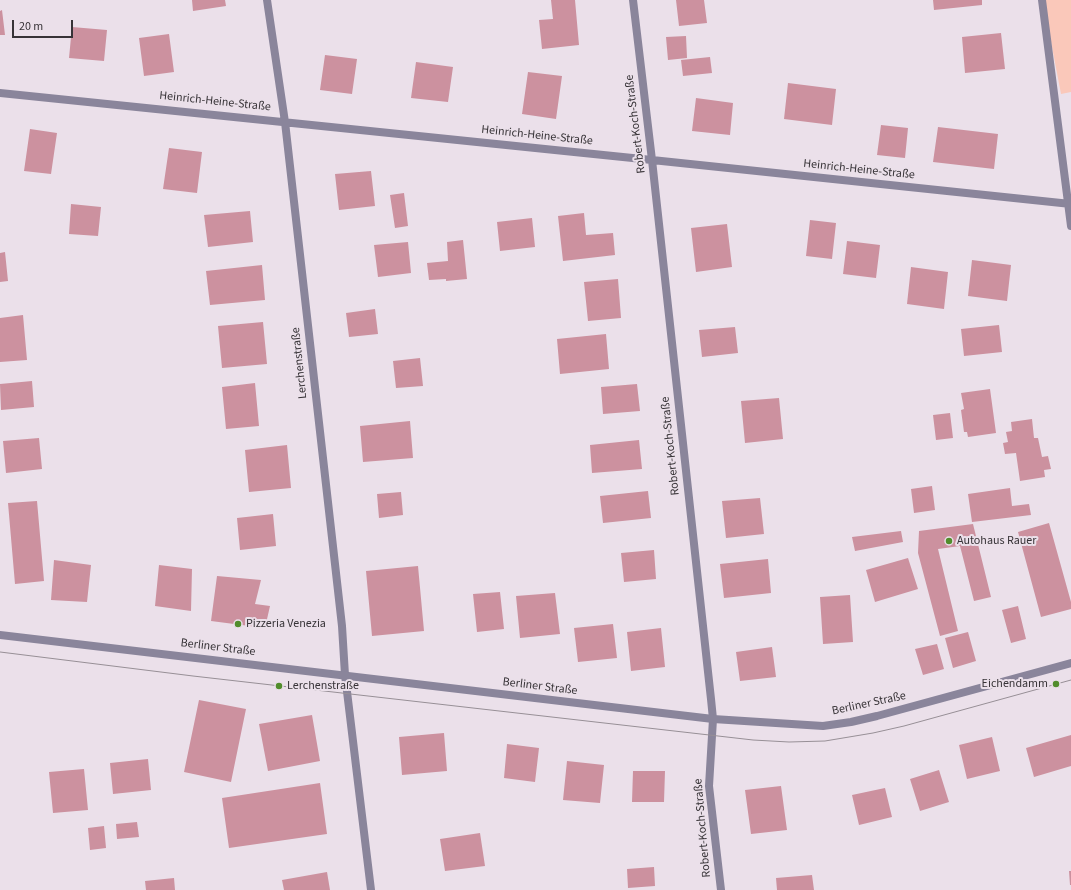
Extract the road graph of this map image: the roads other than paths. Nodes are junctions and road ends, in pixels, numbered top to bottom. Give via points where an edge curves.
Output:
1 (267, 0) edge
2 (633, 0) edge
3 (1042, 0) edge
4 (0, 93) edge
5 (285, 122) junction
6 (652, 160) junction
7 (1070, 204) edge
8 (1071, 226) edge
9 (0, 636) edge
10 (1071, 663) edge
11 (345, 675) junction
12 (713, 719) junction
13 (371, 890) edge
14 (721, 890) edge

1 - 5 street, Lerchenstraße
2 - 6 street, Robert-Koch-Straße
3 - 7 street
4 - 5 street, Heinrich-Heine-Straße
5 - 6 street, Heinrich-Heine-Straße
5 - 11 street, Lerchenstraße via 342,626
6 - 7 street, Heinrich-Heine-Straße
6 - 12 street, Robert-Koch-Straße
7 - 8 street
9 - 11 street, Berliner Straße
10 - 12 street, Berliner Straße via 851,722 823,726
11 - 12 street, Berliner Straße
11 - 13 street, Lerchenstraße
12 - 14 street, Robert-Koch-Straße via 709,786

